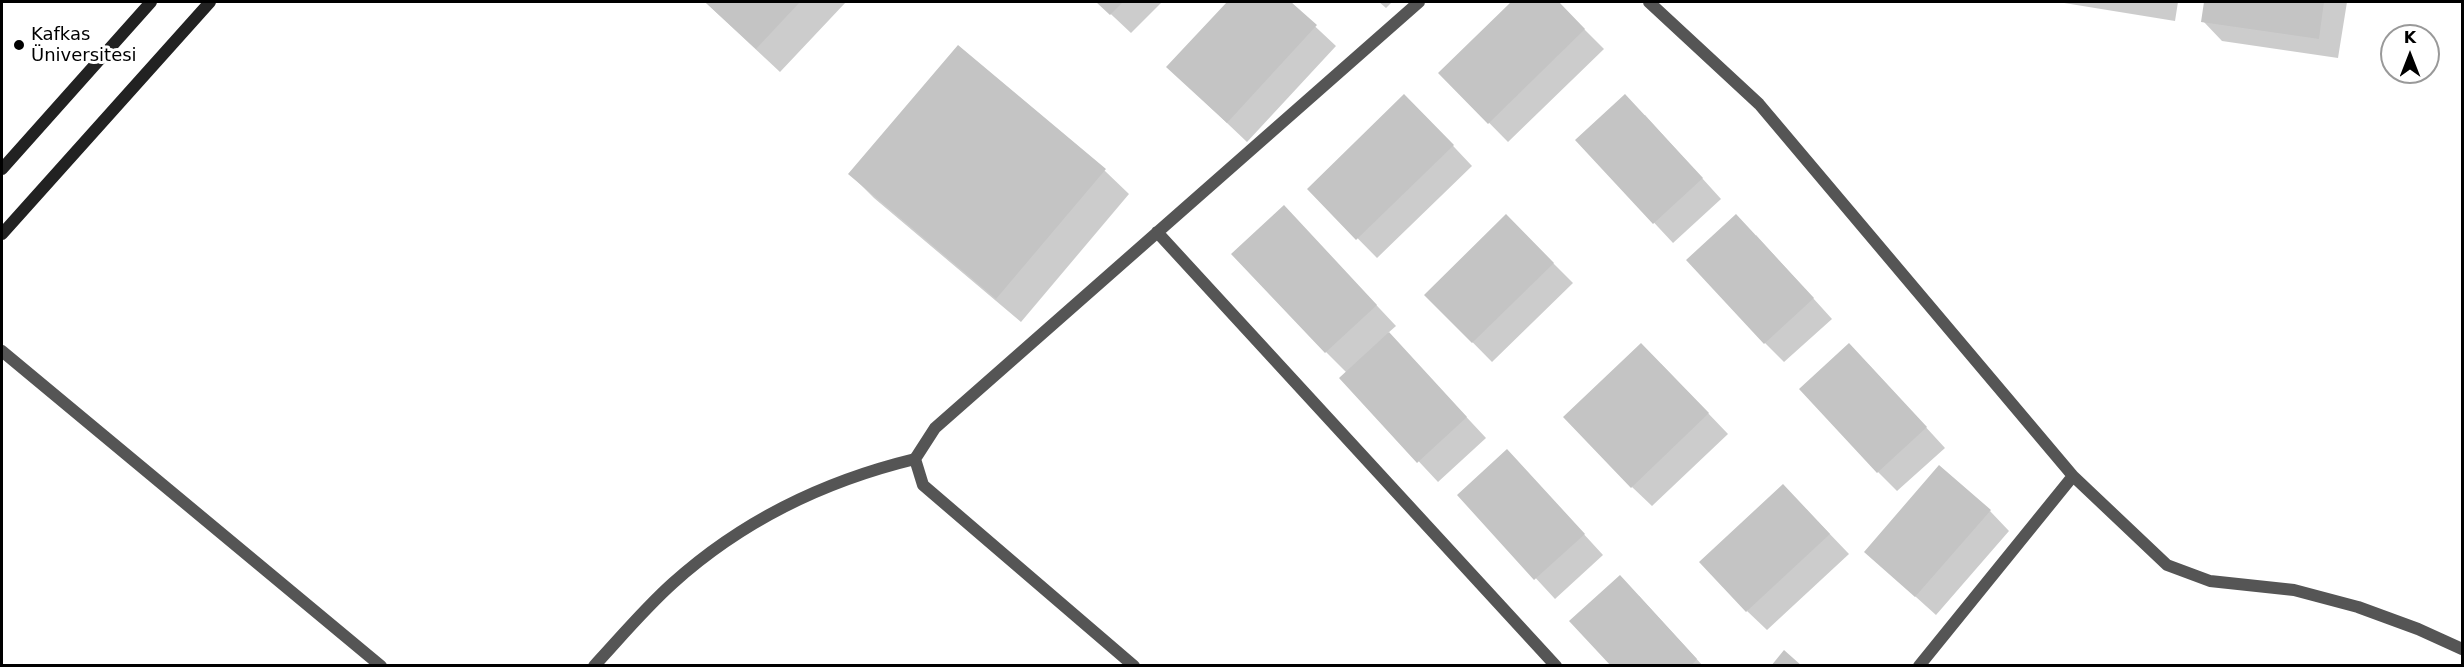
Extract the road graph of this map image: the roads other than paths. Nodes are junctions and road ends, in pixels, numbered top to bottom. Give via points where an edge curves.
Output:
1 (151, 2) edge
2 (210, 2) edge
3 (1419, 2) edge
4 (1649, 2) edge
5 (2, 169) edge
6 (1157, 232) junction
7 (2, 234) edge
8 (2, 351) edge
9 (915, 459) junction
10 (2073, 476) junction
11 (2463, 649) edge
12 (381, 666) edge
13 (594, 666) edge
14 (1134, 666) edge
15 (1556, 666) edge
16 (1919, 666) edge

1 - 5 street
2 - 7 street
3 - 6 street
4 - 10 street via 1759,104
6 - 9 street via 935,429
6 - 15 street
8 - 12 street
9 - 13 street via 823,487 735,534 671,584
9 - 14 street via 922,485
10 - 11 street via 2167,565 2210,581 2294,590 2358,607
10 - 16 street

